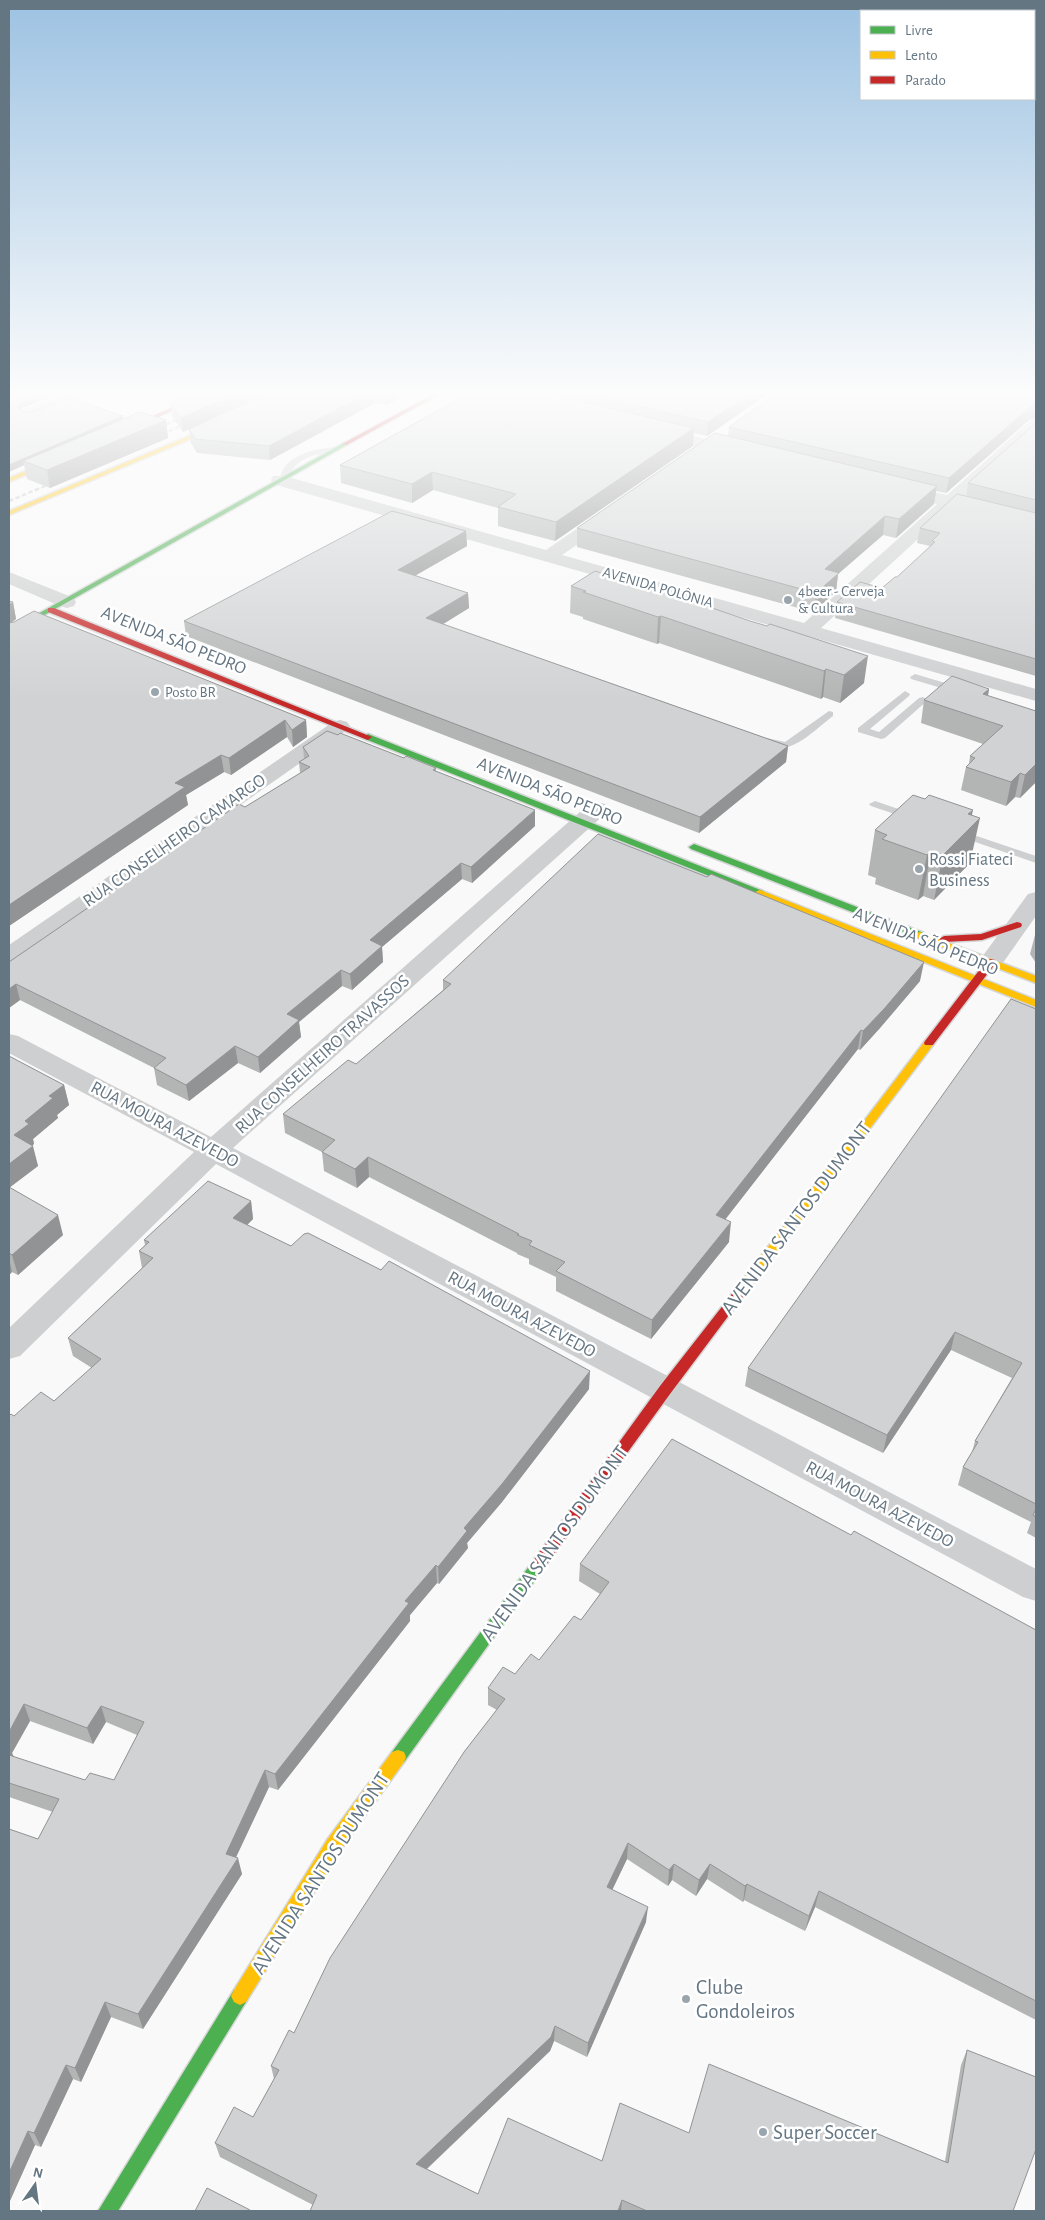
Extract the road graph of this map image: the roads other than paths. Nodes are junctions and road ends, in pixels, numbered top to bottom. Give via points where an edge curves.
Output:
1 (55, 495) edge
2 (254, 495) edge
3 (335, 495) edge
4 (923, 495) edge
5 (957, 495) edge
6 (950, 501) junction
7 (621, 506) edge
8 (9, 513) edge
9 (1036, 522) edge
10 (549, 556) junction
11 (9, 578) edge
12 (9, 593) edge
13 (65, 606) junction
14 (807, 630) junction
15 (9, 633) edge
16 (907, 658) junction
17 (981, 680) junction
18 (911, 686) junction
19 (948, 687) junction
20 (1036, 695) edge
21 (829, 714) dead end
22 (340, 726) junction
23 (757, 738) edge
24 (875, 804) dead end
25 (593, 812) junction
26 (920, 820) edge
27 (946, 829) edge
28 (684, 843) dead end
29 (1036, 860) edge
30 (1036, 899) edge
31 (1018, 925) junction
32 (929, 938) junction
33 (9, 956) edge
34 (984, 971) junction
35 (1036, 980) edge
36 (1036, 1004) edge
37 (9, 1042) edge
38 (214, 1150) junction
39 (9, 1347) edge
40 (665, 1390) junction
41 (1036, 1586) edge
42 (107, 2211) edge

1 - 8 street
2 - 13 street
3 - 10 street, AVENIDA POLÔNIA
4 - 6 street
5 - 6 street
6 - 9 street
6 - 14 street
7 - 10 street
10 - 14 street, AVENIDA POLÔNIA
11 - 13 street
12 - 13 street
13 - 15 street
13 - 22 street, AVENIDA SÃO PEDRO
14 - 16 street, AVENIDA POLÔNIA
16 - 17 street, AVENIDA POLÔNIA
16 - 18 lane
17 - 19 lane
17 - 20 street, AVENIDA POLÔNIA
18 - 19 lane
18 - 19 lane via 862,730 881,736 927,697
21 - 23 lane via 785,745
22 - 25 street, AVENIDA SÃO PEDRO
22 - 33 street, RUA CONSELHEIRO CAMARGO
24 - 26 lane
25 - 34 street, AVENIDA SÃO PEDRO
25 - 38 street, RUA CONSELHEIRO TRAVASSOS
27 - 29 lane
28 - 32 street, AVENIDA SÃO PEDRO
30 - 31 street, AVENIDA SANTOS DUMONT
31 - 32 street via 997,934 963,941
31 - 34 street, AVENIDA SANTOS DUMONT
32 - 34 street, AVENIDA SÃO PEDRO
34 - 35 street, AVENIDA SÃO PEDRO
34 - 36 street, AVENIDA SÃO PEDRO
34 - 40 street, AVENIDA SANTOS DUMONT
37 - 38 street, RUA MOURA AZEVEDO
38 - 39 street, RUA CONSELHEIRO TRAVASSOS
38 - 40 street, RUA MOURA AZEVEDO
40 - 41 street, RUA MOURA AZEVEDO
40 - 42 street, AVENIDA SANTOS DUMONT via 333,1846

